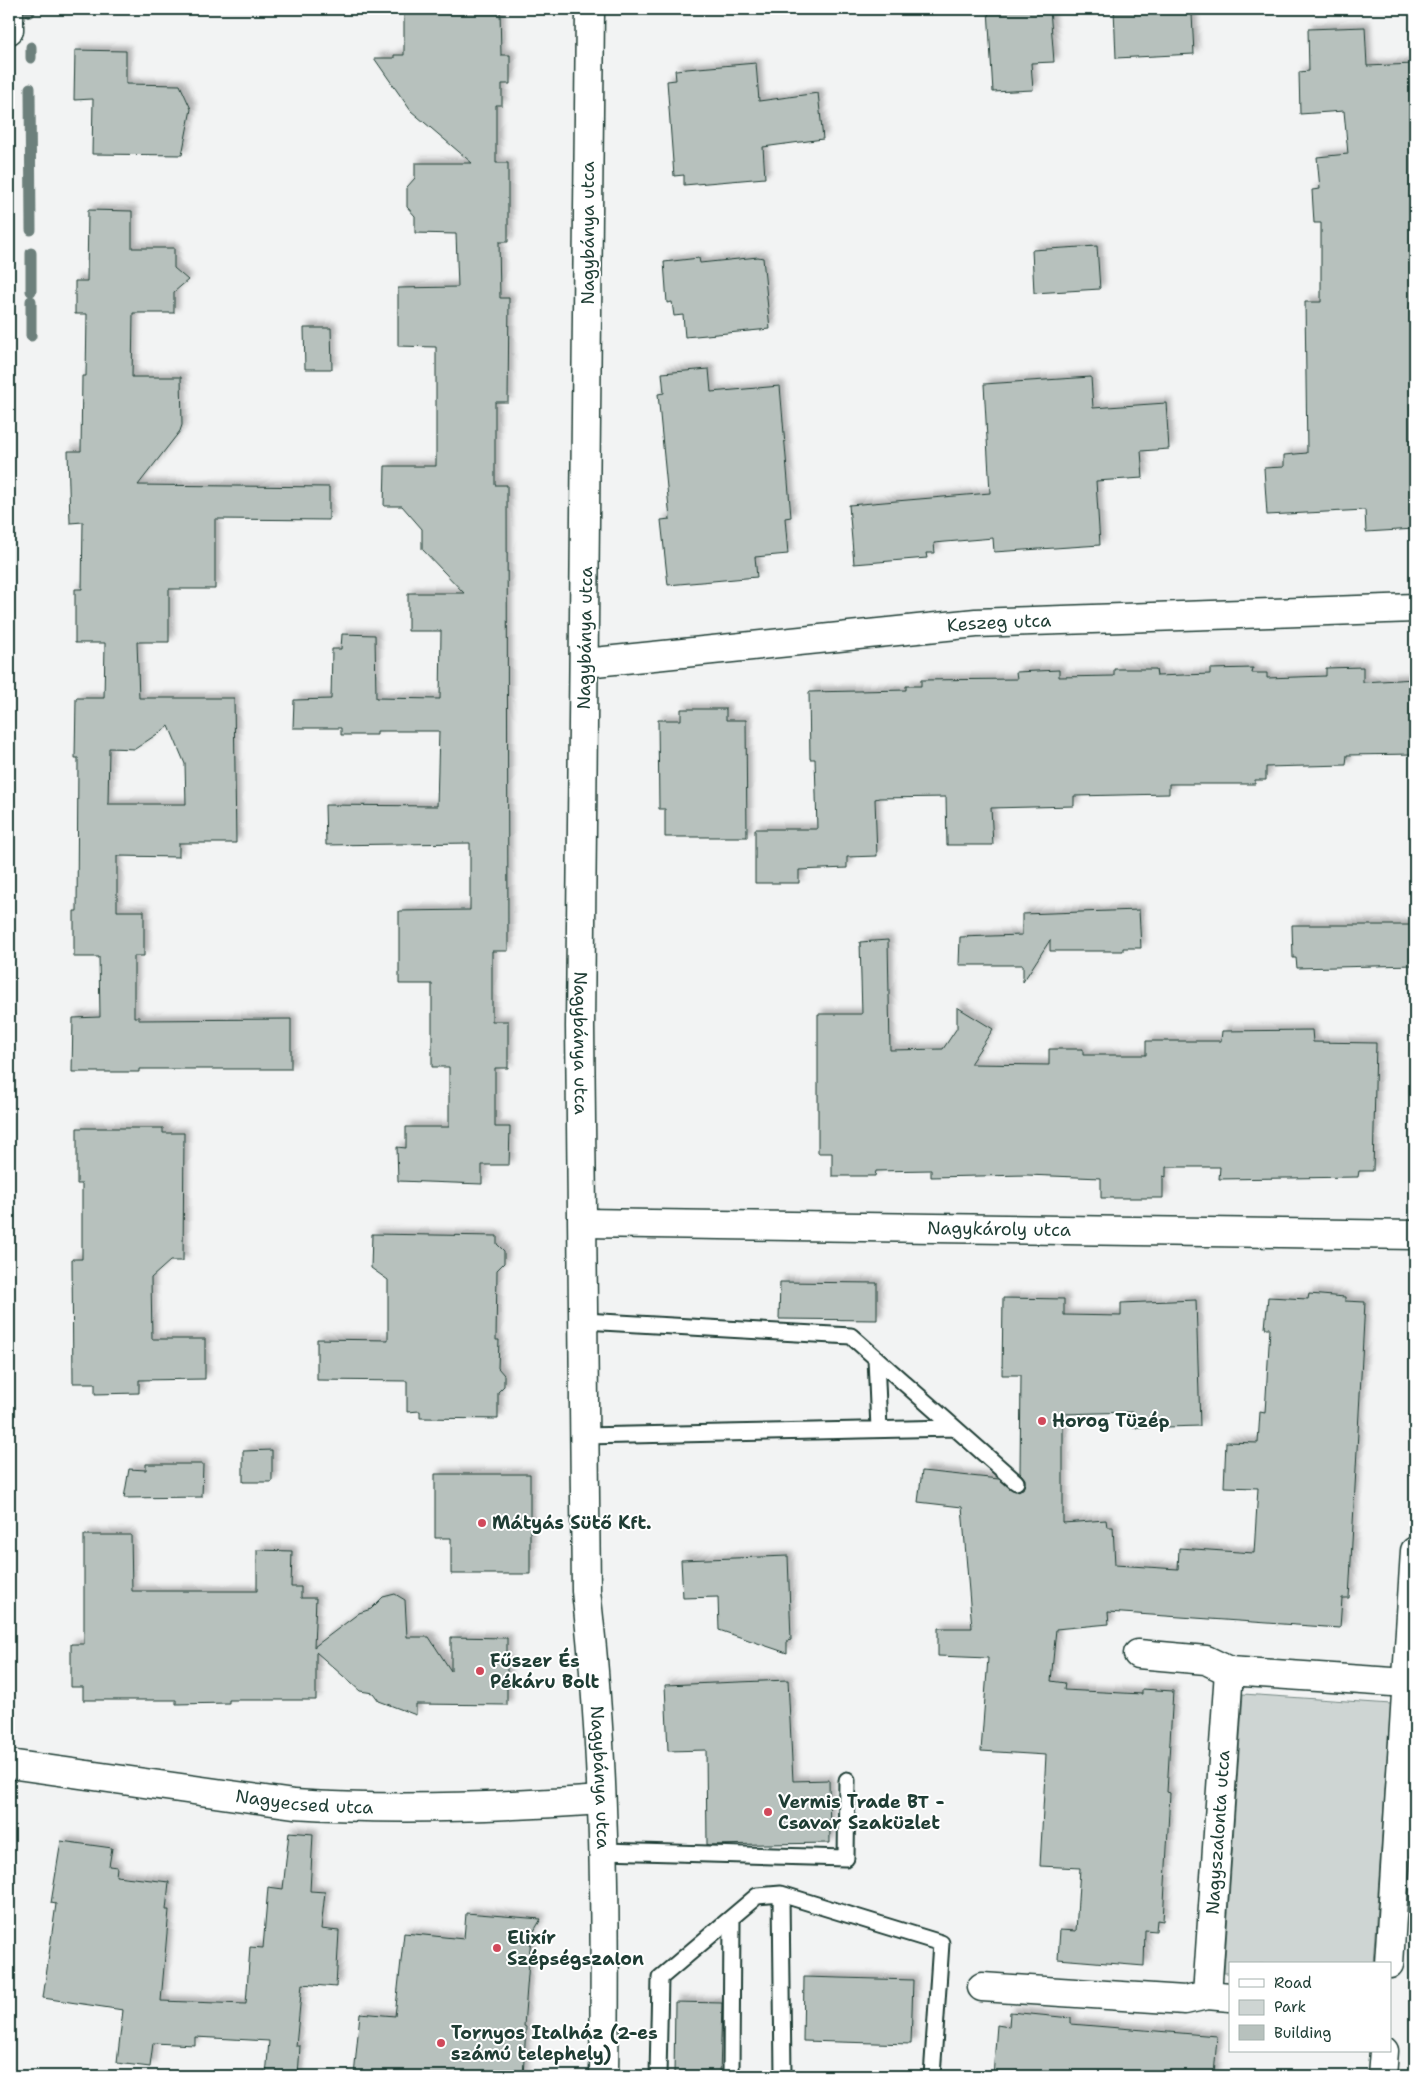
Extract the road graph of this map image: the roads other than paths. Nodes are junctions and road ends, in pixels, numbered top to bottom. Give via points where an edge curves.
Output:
1 (9, 9) edge
2 (590, 9) edge
3 (9, 30) edge
4 (1415, 608) edge
5 (585, 663) junction
6 (584, 1223) junction
7 (1415, 1235) edge
8 (584, 1321) junction
9 (876, 1358) junction
10 (954, 1428) junction
11 (879, 1429) junction
12 (584, 1436) junction
13 (1016, 1482) dead end
14 (1415, 1551) edge
15 (1138, 1654) dead end
16 (1229, 1671) junction
17 (1407, 1683) junction
18 (9, 1764) edge
19 (847, 1780) dead end
20 (601, 1800) junction
21 (604, 1851) junction
22 (781, 1894) junction
23 (732, 1918) junction
24 (1390, 1962) edge
25 (982, 1987) dead end
26 (1219, 1996) edge
27 (1384, 2052) edge
28 (604, 2076) edge
29 (658, 2076) edge
30 (731, 2076) edge
31 (783, 2076) edge
32 (932, 2076) edge
33 (1382, 2076) edge

1 - 3 street
2 - 5 street, Nagybánya utca
4 - 5 street, Keszeg utca via 976,623
5 - 6 street, Nagybánya utca via 580,1027
6 - 7 street, Nagykároly utca
6 - 8 street, Nagybánya utca
8 - 9 lane via 851,1336
8 - 12 street, Nagybánya utca
9 - 10 lane
9 - 11 lane
10 - 11 lane
10 - 13 lane
11 - 12 lane
12 - 20 street, Nagybánya utca via 586,1591 596,1670
14 - 17 street
15 - 16 street via 1206,1660
16 - 17 street
16 - 26 street, Nagyszalonta utca
17 - 24 street
18 - 20 street, Nagyecsed utca via 284,1803 333,1806 450,1808
19 - 21 lane via 846,1858
20 - 21 street, Nagybánya utca
21 - 28 street, Nagybánya utca
22 - 23 lane via 757,1896
22 - 31 lane
22 - 32 lane via 941,1943
23 - 29 lane via 660,1978
23 - 30 lane
25 - 26 street, Nagyszalonta utca via 1185,2000
27 - 33 street

